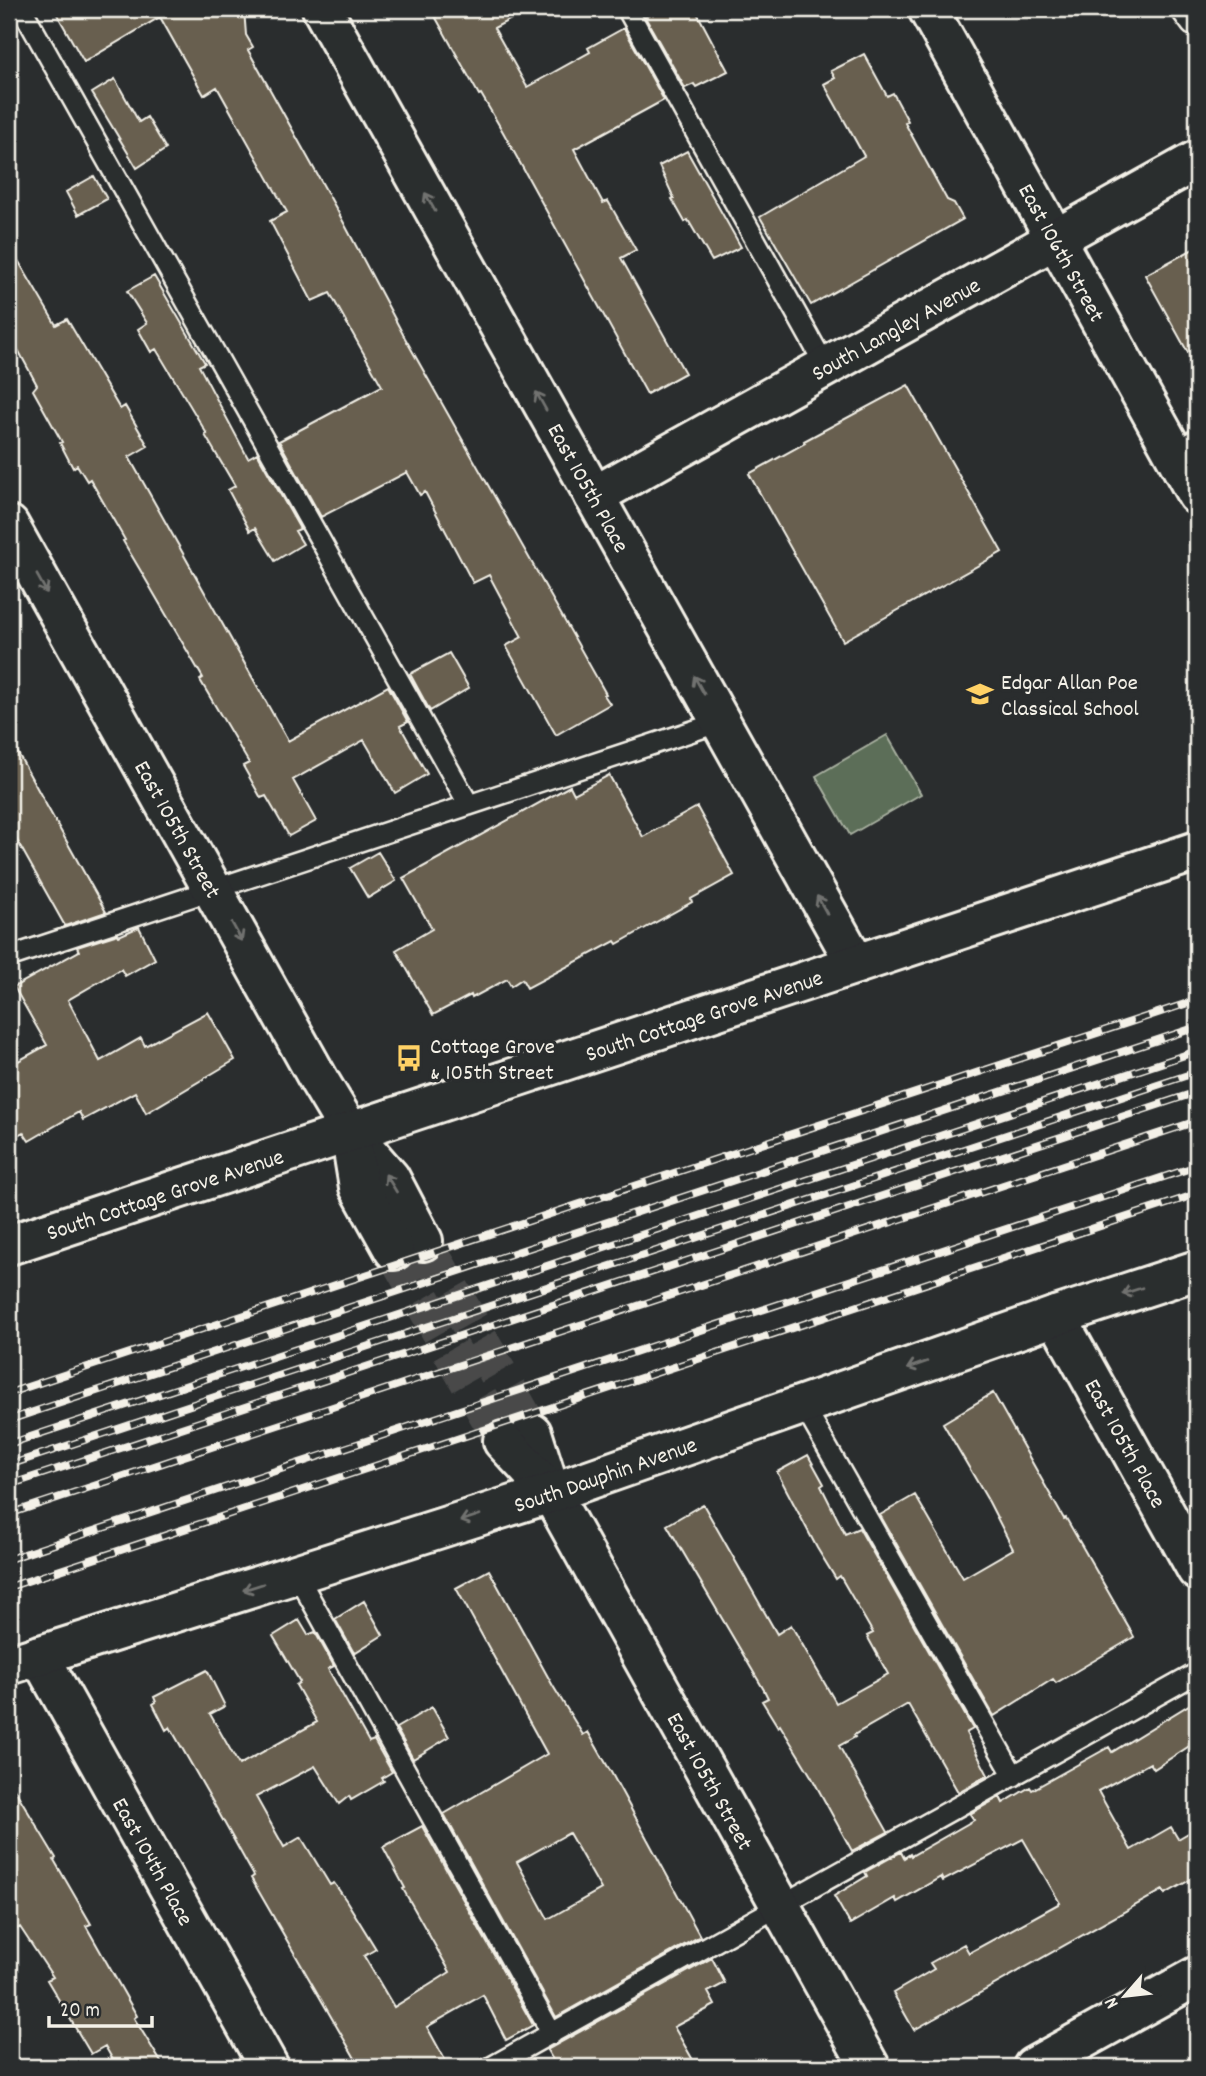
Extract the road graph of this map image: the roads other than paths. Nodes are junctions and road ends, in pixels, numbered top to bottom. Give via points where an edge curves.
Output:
1 (22, 9) edge
2 (322, 9) edge
3 (627, 9) edge
4 (928, 9) edge
5 (1180, 9) edge
6 (1197, 22) edge
7 (1197, 160) edge
8 (1057, 239) junction
9 (827, 367) junction
10 (1185, 446) edge
11 (1197, 495) edge
12 (594, 496) junction
13 (9, 525) edge
14 (720, 722) junction
15 (469, 805) junction
16 (1197, 851) edge
17 (213, 889) junction
18 (9, 957) edge
19 (856, 964) junction
20 (350, 1132) junction
21 (9, 1245) edge
22 (409, 1245) tunnel mouth
23 (1197, 1270) edge
24 (1056, 1316) junction
25 (803, 1405) junction
26 (517, 1437) tunnel mouth
27 (551, 1493) junction
28 (1197, 1570) edge
29 (296, 1573) junction
30 (24, 1660) edge
31 (1197, 1673) edge
32 (1014, 1776) junction
33 (781, 1906) junction
34 (1197, 1976) edge
35 (552, 2034) junction
36 (269, 2067) edge
37 (491, 2067) edge
38 (870, 2067) edge
39 (1033, 2067) edge

1 - 15 lane
12 -> 2 street, East 105th Place
3 - 9 lane
4 - 8 street, East 106th Street
5 - 6 lane via 1192,25
7 - 8 street, South Langley Avenue
8 - 9 street, South Langley Avenue
8 - 10 street, East 106th Street
9 - 12 street, South Langley Avenue
10 - 11 street, East 106th Street
14 -> 12 street, East 105th Place
13 -> 17 street, East 105th Street
14 - 15 lane
19 -> 14 street, East 105th Place
15 - 17 lane
16 - 19 street, South Cottage Grove Avenue
17 - 18 lane
17 -> 20 street, East 105th Street
19 - 20 street, South Cottage Grove Avenue
20 - 21 street, South Cottage Grove Avenue
20 - 22 street, East 105th Street via 390,1178
23 -> 24 street, South Dauphin Avenue
24 -> 25 street, South Dauphin Avenue
24 - 28 street, East 105th Place
25 - 27 street, South Dauphin Avenue
25 - 32 lane
26 - 27 street, East 105th Street
27 -> 29 street, South Dauphin Avenue
27 - 33 street, East 105th Street
29 -> 30 street, South Dauphin Avenue
29 - 35 lane
30 - 36 street, East 104th Place
31 - 32 lane
32 - 33 lane
33 - 35 lane
33 - 38 street, East 105th Street
34 - 39 street
35 - 37 lane

